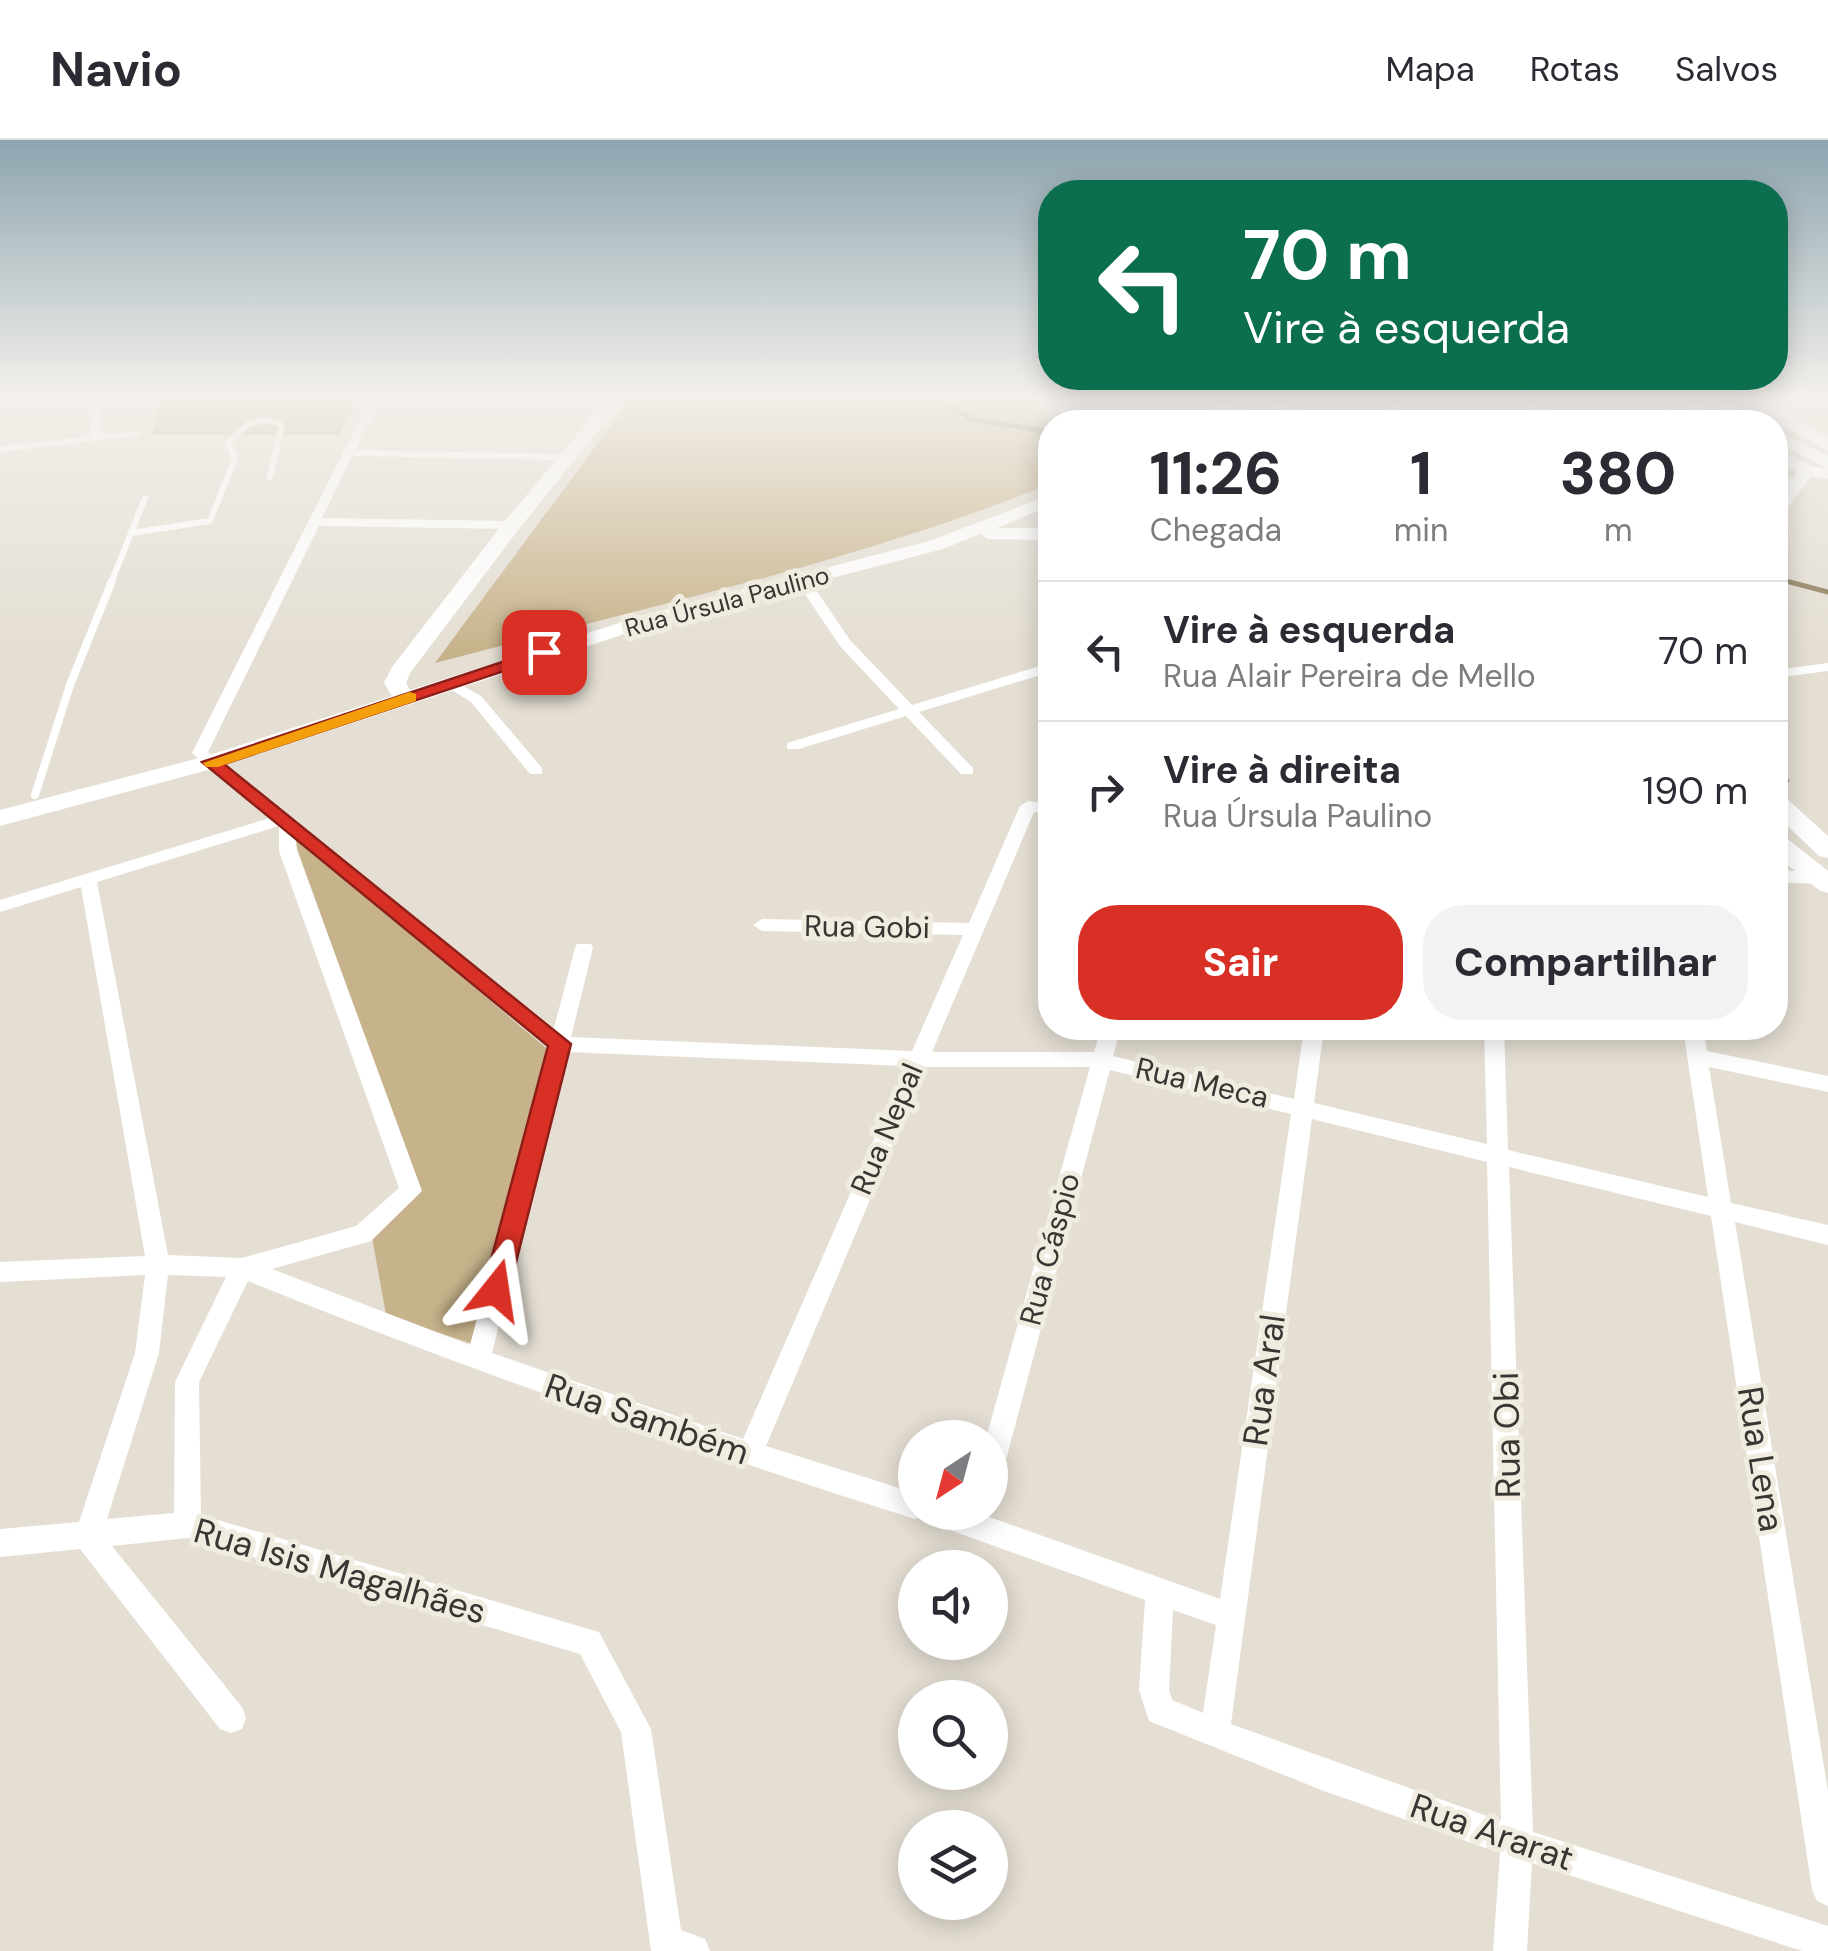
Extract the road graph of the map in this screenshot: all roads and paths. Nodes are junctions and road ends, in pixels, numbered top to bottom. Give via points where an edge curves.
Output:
1 (226, 482) edge
2 (333, 482) edge
3 (548, 482) edge
4 (1038, 497) edge
5 (145, 498) dead end
6 (1038, 505) edge
7 (314, 522) junction
8 (512, 525) junction
9 (131, 534) junction
10 (1038, 534) edge
11 (963, 536) junction
12 (803, 581) junction
13 (1828, 654) edge
14 (1788, 659) edge
15 (1828, 667) edge
16 (1038, 670) edge
17 (1788, 672) edge
18 (444, 680) junction
19 (403, 681) junction
20 (904, 709) junction
21 (794, 746) dead end
22 (206, 758) junction
23 (536, 771) dead end
24 (967, 771) dead end
25 (35, 795) junction
26 (0, 804) edge
27 (1038, 809) edge
28 (1788, 813) edge
29 (0, 818) edge
30 (284, 823) junction
31 (1828, 850) edge
32 (1788, 853) edge
33 (1788, 877) edge
34 (88, 878) junction
35 (1823, 881) edge
36 (0, 906) edge
37 (762, 925) dead end
38 (973, 929) junction
39 (584, 948) dead end
40 (1107, 1040) edge
41 (1312, 1040) edge
42 (1495, 1040) edge
43 (1695, 1040) edge
44 (560, 1044) junction
45 (1698, 1057) junction
46 (917, 1059) junction
47 (1100, 1060) junction
48 (1828, 1084) edge
49 (1303, 1106) junction
50 (1500, 1154) junction
51 (1722, 1211) junction
52 (1828, 1234) edge
53 (158, 1265) junction
54 (242, 1268) junction
55 (0, 1272) edge
56 (478, 1361) junction
57 (1004, 1420) edge
58 (749, 1455) junction
59 (898, 1501) edge
60 (188, 1525) junction
61 (1005, 1530) edge
62 (88, 1537) junction
63 (0, 1543) edge
64 (1160, 1592) junction
65 (1230, 1616) junction
66 (231, 1718) dead end
67 (1215, 1733) junction
68 (1517, 1842) junction
69 (1828, 1890) edge
70 (1828, 1944) edge
71 (676, 1947) edge
72 (1510, 1951) edge

1 - 9 lane via 210,520
2 - 7 street
3 - 8 main road
4 - 18 main road, Rua Úrsula Paulino via 949,530 616,620
5 - 9 lane
6 - 11 main road, Rua Úrsula Paulino
7 - 8 street
7 - 22 street
8 - 19 main road
9 - 25 lane via 70,685
10 - 11 main road
11 - 12 main road, Rua Úrsula Paulino
12 - 18 main road, Rua Úrsula Paulino
12 - 20 street via 845,643
13 - 14 street
15 - 17 street
16 - 20 street
18 - 19 main road, Rua Úrsula Paulino
18 - 19 main road
18 - 23 street via 476,699
19 - 22 main road, Rua Úrsula Paulino
19 - 22 main road, Rua Úrsula Paulino
20 - 21 street
20 - 24 street
22 - 25 main road, Rua Úrsula Paulino
22 - 29 main road, Rua Úrsula Paulino
22 - 30 street
25 - 26 main road, Rua Úrsula Paulino
27 - 38 street, Rua Nepal
28 - 31 main road
30 - 34 street
30 - 44 street
30 - 54 street via 288,851 411,1191 363,1234
32 - 35 main road
33 - 35 street
34 - 36 street
34 - 53 street
37 - 38 street, Rua Gobi
38 - 46 street, Rua Nepal
39 - 44 street
40 - 47 street, Rua Cáspio
41 - 49 street, Rua Aral
42 - 50 street, Rua Obi
43 - 45 street, Rua Lena
44 - 46 street, Rua Meca
44 - 56 street
45 - 48 street
45 - 51 street, Rua Lena
46 - 47 street, Rua Meca
46 - 58 street, Rua Nepal
47 - 49 street, Rua Meca
47 - 57 street, Rua Cáspio
49 - 50 street, Rua Meca
49 - 65 street, Rua Aral
50 - 51 street, Rua Meca
50 - 68 street, Rua Obi
51 - 52 street, Rua Meca
51 - 69 street, Rua Lena
53 - 54 street
53 - 55 street
53 - 62 street via 147,1353
54 - 56 street, Rua Sambém
54 - 60 street via 188,1382
56 - 58 street, Rua Sambém
58 - 59 street, Rua Sambém
60 - 62 street, Rua Isis Magalhães
60 - 71 street, Rua Isis Magalhães via 589,1642 636,1729
61 - 64 street
62 - 63 street, Rua Isis Magalhães
62 - 66 street
64 - 65 street
64 - 67 street, Rua Ararat via 1154,1690 1160,1710
65 - 67 street, Rua Aral
67 - 68 street, Rua Ararat
68 - 70 street, Rua Ararat
68 - 72 street, Rua Obi

